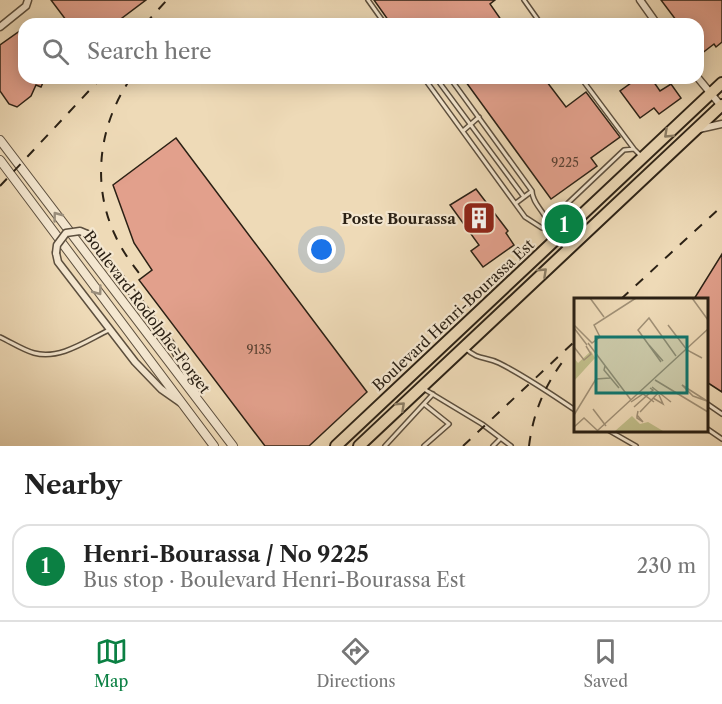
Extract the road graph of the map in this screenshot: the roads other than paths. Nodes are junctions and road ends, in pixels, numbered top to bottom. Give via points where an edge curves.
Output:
1 (28, 0) edge
2 (368, 0) edge
3 (524, 0) edge
4 (640, 0) edge
5 (381, 18) edge
6 (538, 18) edge
7 (653, 18) edge
8 (0, 27) edge
9 (722, 83) edge
10 (428, 84) edge
11 (440, 84) edge
12 (454, 84) edge
13 (585, 84) edge
14 (704, 84) edge
15 (719, 100) edge
16 (479, 117) junction
17 (470, 124) junction
18 (722, 124) edge
19 (696, 129) junction
20 (463, 131) junction
21 (0, 140) edge
22 (634, 149) junction
23 (643, 158) junction
24 (0, 160) edge
25 (532, 191) junction
26 (524, 197) junction
27 (516, 203) junction
28 (548, 222) junction
29 (548, 228) junction
30 (557, 239) junction
31 (568, 249) junction
32 (110, 329) junction
33 (0, 337) edge
34 (464, 347) junction
35 (410, 376) junction
36 (421, 387) junction
37 (433, 394) junction
38 (181, 404) junction
39 (424, 404) junction
40 (707, 404) edge
41 (203, 409) junction
42 (574, 409) edge
43 (722, 414) edge
44 (707, 429) edge
45 (611, 431) edge
46 (348, 435) junction
47 (501, 438) junction
48 (722, 439) edge
49 (214, 446) edge
50 (233, 446) edge
51 (336, 446) edge
52 (359, 446) edge
53 (385, 446) edge
54 (424, 446) edge
55 (493, 446) edge
56 (511, 446) edge
57 (636, 446) edge

1 - 8 street
2 - 5 lane
3 - 6 lane
4 - 7 street
9 - 15 main road, Boulevard Henri-Bourassa Est
10 - 20 lane
11 - 17 lane
12 - 16 lane
13 - 22 lane
14 - 15 street
15 - 19 main road, Boulevard Henri-Bourassa Est
15 -> 23 main road, Boulevard Henri-Bourassa Est
16 - 17 lane
16 - 25 lane
17 - 20 lane
17 - 26 lane
18 - 19 street
19 - 31 main road, Boulevard Henri-Bourassa Est
20 - 27 lane
41 -> 21 street, Boulevard Rodolphe-Forget
22 - 23 lane
22 - 28 lane via 624,150
23 - 30 main road, Boulevard Henri-Bourassa Est
24 -> 38 street, Boulevard Rodolphe-Forget
25 - 26 lane
25 - 28 lane
26 - 27 lane
27 - 29 lane via 525,216
28 - 29 lane
29 - 30 lane
30 - 31 lane
30 - 35 main road, Boulevard Henri-Bourassa Est
34 -> 31 main road, Boulevard Henri-Bourassa Est
32 - 33 lane via 61,353 47,355 33,353
32 - 38 street, Boulevard Rodolphe-Forget via 153,381
32 - 41 street, Boulevard Rodolphe-Forget, bridge via 58,262 57,245 66,233 87,234 172,345
34 - 36 main road, Boulevard Henri-Bourassa Est
34 - 42 lane via 475,356 498,362
35 - 36 lane
35 - 46 main road, Boulevard Henri-Bourassa Est
36 - 37 lane
52 -> 36 main road, Boulevard Henri-Bourassa Est
37 - 39 lane
37 - 47 lane
38 - 49 street, Boulevard Rodolphe-Forget
39 - 53 lane
39 - 54 lane via 449,424
40 - 43 lane
41 - 50 street, Boulevard Rodolphe-Forget
44 - 48 lane
45 - 57 lane
46 - 51 main road, Boulevard Henri-Bourassa Est
46 - 52 lane
47 - 55 lane
47 - 56 lane

